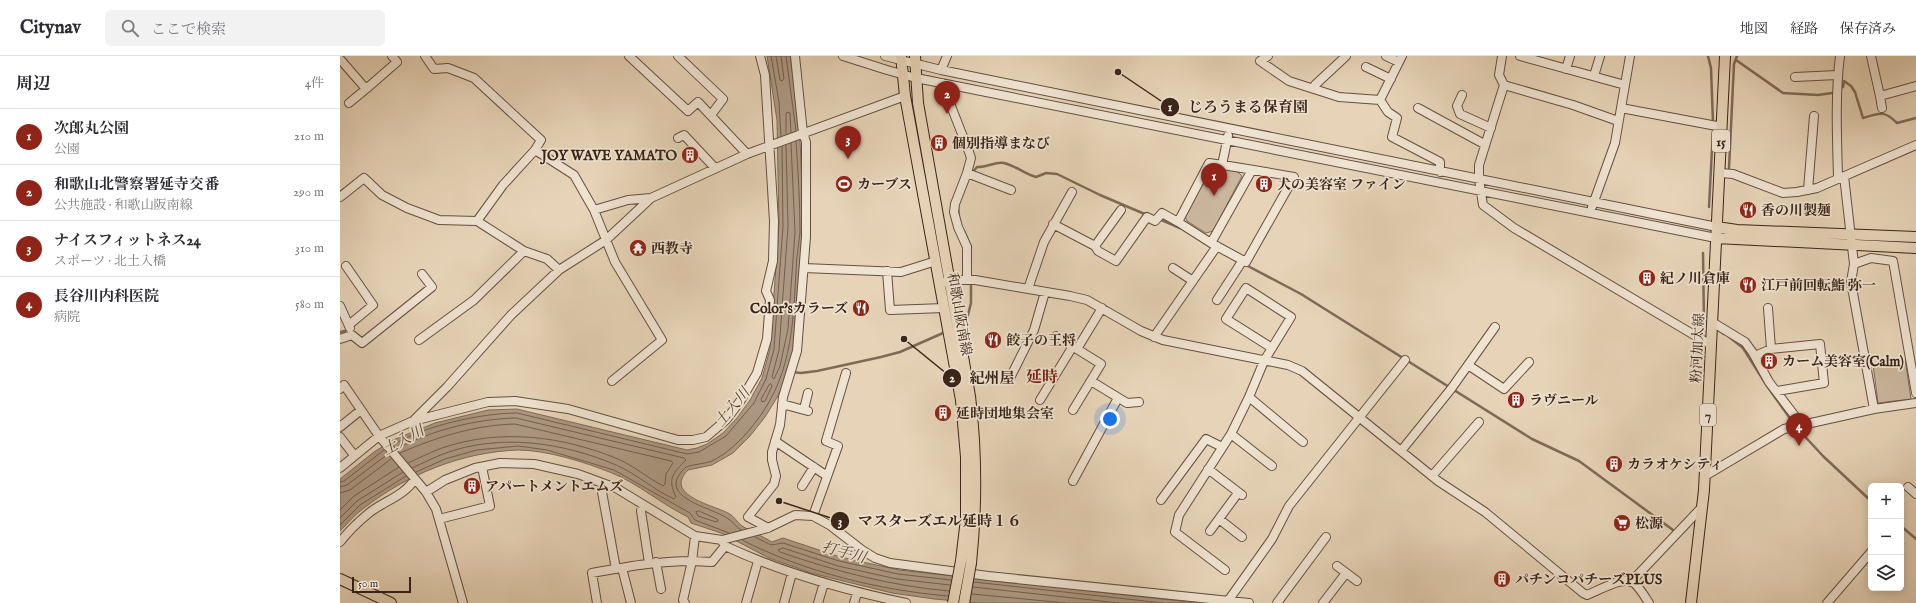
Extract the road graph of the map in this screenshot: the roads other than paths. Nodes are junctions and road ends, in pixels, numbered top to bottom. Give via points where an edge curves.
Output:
1 (392, 56) edge
2 (425, 56) edge
3 (629, 56) edge
4 (678, 56) edge
5 (760, 56) edge
6 (794, 56) edge
7 (844, 56) edge
8 (885, 56) edge
9 (947, 56) edge
10 (1252, 56) edge
11 (1268, 56) edge
12 (1346, 56) edge
13 (1386, 56) edge
14 (1501, 56) edge
15 (1520, 56) edge
16 (1570, 56) edge
17 (1600, 56) edge
18 (1630, 56) edge
19 (1725, 56) edge
20 (1840, 56) edge
21 (1871, 56) edge
22 (902, 58) edge
23 (340, 59) edge
24 (1401, 59) edge
25 (915, 60) edge
26 (1260, 61) junction
27 (1366, 66) dead end
28 (1566, 68) junction
29 (941, 70) junction
30 (903, 75) junction
31 (1837, 75) junction
32 (1594, 76) junction
33 (1795, 77) dead end
34 (916, 78) junction
35 (1391, 79) junction
36 (942, 83) junction
37 (1315, 85) dead end
38 (1504, 85) junction
39 (1625, 85) junction
40 (1916, 86) edge
41 (366, 89) junction
42 (1462, 95) dead end
43 (906, 96) junction
44 (1880, 96) junction
45 (1380, 100) junction
46 (349, 103) dead end
47 (1418, 108) dead end
48 (1621, 108) junction
49 (1882, 108) dead end
50 (711, 115) junction
51 (1814, 116) dead end
52 (1618, 121) junction
53 (1722, 127) junction
54 (1491, 128) junction
55 (1230, 129) junction
56 (803, 133) junction
57 (678, 138) dead end
58 (1228, 140) junction
59 (772, 144) junction
60 (1484, 144) junction
61 (1916, 145) edge
62 (535, 150) junction
63 (747, 154) junction
64 (1386, 161) junction
65 (1222, 165) junction
66 (715, 168) junction
67 (1252, 170) junction
68 (1384, 172) junction
69 (1440, 172) junction
70 (1720, 173) junction
71 (970, 174) junction
72 (1841, 177) junction
73 (1479, 179) junction
74 (1011, 190) dead end
75 (1808, 190) junction
76 (1072, 192) dead end
77 (1482, 192) junction
78 (341, 194) edge
79 (651, 198) junction
80 (1593, 202) junction
81 (594, 210) junction
82 (1121, 210) dead end
83 (1589, 213) junction
84 (477, 221) junction
85 (1178, 222) junction
86 (1053, 224) junction
87 (1717, 227) junction
88 (1851, 234) junction
89 (1916, 237) edge
90 (1716, 238) junction
91 (606, 240) junction
92 (1853, 245) junction
93 (1095, 246) junction
94 (1215, 246) junction
95 (1916, 248) edge
96 (524, 251) junction
97 (936, 261) junction
98 (1241, 262) junction
99 (1854, 264) junction
100 (346, 266) dead end
101 (804, 268) junction
102 (1173, 268) dead end
103 (559, 270) junction
104 (887, 272) junction
105 (422, 274) dead end
106 (971, 280) junction
107 (1193, 281) junction
108 (944, 282) junction
109 (1028, 289) junction
110 (1045, 292) junction
111 (1217, 300) dead end
112 (340, 306) edge
113 (944, 308) junction
114 (1102, 308) junction
115 (1768, 308) dead end
116 (1712, 322) junction
117 (350, 324) junction
118 (1495, 327) dead end
119 (352, 335) junction
120 (1056, 336) dead end
121 (1154, 337) junction
122 (340, 340) edge
123 (419, 340) dead end
124 (1712, 345) junction
125 (1075, 348) junction
126 (1272, 348) junction
127 (1771, 349) junction
128 (1755, 356) junction
129 (1405, 360) dead end
130 (1264, 361) junction
131 (1529, 362) dead end
132 (1468, 365) junction
133 (846, 373) dead end
134 (1009, 380) dead end
135 (612, 381) dead end
136 (1090, 381) junction
137 (341, 385) edge
138 (1777, 391) junction
139 (808, 393) dead end
140 (1916, 393) edge
141 (1249, 397) junction
142 (1118, 398) junction
143 (1040, 400) dead end
144 (1139, 402) dead end
145 (1916, 403) edge
146 (782, 404) junction
147 (1874, 409) junction
148 (362, 410) junction
149 (1073, 410) dead end
150 (1359, 417) junction
151 (413, 420) junction
152 (1479, 422) dead end
153 (1797, 425) junction
154 (340, 427) edge
155 (1231, 434) junction
156 (340, 437) edge
157 (381, 438) junction
158 (775, 441) junction
159 (1303, 442) dead end
160 (1222, 448) junction
161 (1401, 451) junction
162 (354, 455) junction
163 (1272, 466) dead end
164 (482, 467) junction
165 (814, 467) junction
166 (340, 468) edge
167 (1208, 469) junction
168 (827, 476) junction
169 (1432, 476) junction
170 (1704, 476) junction
171 (415, 479) junction
172 (1073, 481) dead end
173 (802, 486) dead end
174 (1908, 487) dead end
175 (426, 492) junction
176 (602, 492) dead end
177 (1916, 494) edge
178 (1161, 500) dead end
179 (1702, 508) junction
180 (641, 511) dead end
181 (813, 516) junction
182 (439, 519) junction
183 (1219, 519) junction
184 (768, 528) junction
185 (1210, 531) dead end
186 (695, 536) junction
187 (1242, 537) dead end
188 (1326, 537) dead end
189 (340, 542) edge
190 (725, 542) junction
191 (1868, 555) edge
192 (692, 561) junction
193 (758, 561) junction
194 (966, 562) junction
195 (652, 563) junction
196 (1337, 566) dead end
197 (619, 568) junction
198 (1225, 570) dead end
199 (792, 573) junction
200 (1346, 573) junction
201 (340, 579) edge
202 (1357, 582) dead end
203 (1631, 582) junction
204 (824, 583) junction
205 (661, 589) dead end
206 (857, 593) junction
207 (888, 601) edge
208 (1228, 601) junction
209 (391, 603) edge
210 (463, 603) edge
211 (597, 603) edge
212 (630, 603) edge
213 (684, 603) edge
214 (746, 603) edge
215 (784, 603) edge
216 (818, 603) edge
217 (854, 603) edge
218 (906, 603) edge
219 (953, 603) edge
220 (964, 603) edge
221 (1249, 603) edge
222 (1277, 603) edge
223 (1322, 603) edge
224 (1649, 603) edge
225 (1691, 603) edge
226 (1827, 603) edge

1 - 41 street via 397,62
2 - 62 street via 434,69 448,68 474,78 541,140
3 - 50 street via 688,111 698,102
4 - 50 street via 723,99
5 - 59 street via 765,75
6 - 56 street
7 - 30 street
8 - 22 street
9 - 29 street
10 - 26 street
11 - 26 street
12 - 37 street
13 - 24 street
14 - 38 street via 1499,75
15 - 28 street
16 - 28 street
17 - 32 street
18 - 39 street
19 - 53 main road, 15
20 - 31 street
21 - 44 street
22 - 25 street
22 - 30 main road, 和歌山阪南線
23 - 41 street
24 - 35 street
25 - 29 street
25 - 34 main road, 和歌山阪南線
26 - 45 street via 1289,81 1339,97
27 - 35 street
28 - 32 street
29 - 55 street
30 - 34 street
30 - 43 main road, 和歌山阪南線
31 - 33 street
31 - 72 street
32 - 39 street
34 - 36 street
34 - 108 main road, 和歌山阪南線
35 - 45 street
36 - 58 street
36 - 71 street via 970,152
38 - 52 street
38 - 54 street
39 - 48 street
40 - 44 street
41 - 46 street
42 - 54 street via 1457,106 1460,114
43 - 56 street
43 - 97 main road, 和歌山阪南線
44 - 49 street
45 - 69 street via 1388,112 1397,118 1392,137 1440,162
47 - 60 street
48 - 52 street
48 - 53 street
50 - 63 street
51 - 75 street
52 - 80 street via 1613,150
53 - 70 main road, 15
54 - 60 street
55 - 58 street
55 - 64 street
56 - 59 street
56 - 101 street via 806,142
57 - 66 street via 684,135
58 - 65 street
58 - 68 street
59 - 63 street
59 - 151 street via 773,261 766,291 770,300 767,339 756,373 741,400 726,420 706,437 678,440 568,409 515,401 488,402
60 - 73 street
61 - 72 street
62 - 81 street via 574,175
62 - 84 street via 503,185
63 - 66 street
64 - 68 street
64 - 69 street
65 - 67 street
65 - 85 street via 1209,163
66 - 79 street
67 - 94 street
67 - 98 street via 1294,177 1246,262
68 - 77 street
69 - 73 street
70 - 75 street via 1733,174 1783,193
70 - 87 main road, 15
71 - 74 street
71 - 106 street via 954,204 954,212 967,247
72 - 75 street
72 - 88 street
73 - 77 street
73 - 80 street
76 - 86 street
77 - 83 street
77 - 124 street via 1483,205 1514,228
78 - 84 street via 364,178 382,195 407,208 439,220
79 - 81 street via 628,200
79 - 91 street
80 - 83 street
80 - 87 street
81 - 91 street
82 - 93 street
83 - 90 street
84 - 96 street
85 - 93 street via 1162,213 1155,221 1147,217 1116,261 1098,251
85 - 94 street
86 - 93 street
86 - 109 street
87 - 88 main road
87 - 90 main road, 粉河加太線 / 7
88 - 89 main road
88 - 92 street
90 - 92 main road
90 - 116 main road, 粉河加太線 / 7
91 - 103 street
91 - 135 street via 615,262 662,340
92 - 95 main road
92 - 99 street
94 - 98 street
94 - 107 street
96 - 103 street via 547,259
96 - 123 street via 474,300
97 - 104 street via 901,272
97 - 108 main road, 和歌山阪南線
98 - 111 street
99 - 140 street via 1871,258 1893,261
99 - 147 street via 1851,282
100 - 117 street via 373,305
101 - 104 street
101 - 146 street via 797,351
102 - 107 street
103 - 151 street via 512,315 447,387
104 - 113 street via 890,310
105 - 119 street via 432,287 362,343
106 - 108 street
106 - 109 street
107 - 121 street
108 - 113 main road, 和歌山阪南線
108 - 194 main road, 和歌山阪南線 via 970,396 975,439 976,516
109 - 110 street
110 - 114 street via 1087,300
110 - 134 street via 1034,330
112 - 117 street
113 - 194 main road, 和歌山阪南線 via 961,400 966,457
114 - 121 street
114 - 125 street
115 - 127 street
116 - 124 main road, 粉河加太線 / 7
116 - 128 street via 1740,337
117 - 119 street
118 - 132 street
119 - 122 street
120 - 125 street
121 - 130 street
124 - 170 main road, 粉河加太線 / 7
125 - 136 street via 1101,364
125 - 143 street
126 - 126 street via 1291,317 1246,288 1226,319
126 - 130 street
127 - 128 street
127 - 138 street via 1820,344 1824,383
128 - 138 street
129 - 150 street
130 - 141 street
130 - 150 street via 1288,365 1302,371
131 - 132 street via 1504,389
132 - 161 street
133 - 168 street via 826,441 838,446
136 - 142 street
136 - 149 street
137 - 148 street
138 - 153 street
139 - 146 street via 806,410
141 - 155 street
141 - 159 street
142 - 144 street via 1127,404
142 - 172 street
145 - 147 street
146 - 158 street
147 - 153 street
148 - 154 street
148 - 157 street
150 - 161 street
150 - 208 street via 1289,506 1272,539
151 - 157 street
152 - 169 street
153 - 170 street via 1776,432
155 - 160 street
155 - 163 street
156 - 162 street
157 - 162 street
157 - 171 street
158 - 165 street
158 - 184 street via 772,460 776,476 774,484 748,517
160 - 167 street
160 - 178 street via 1206,439
161 - 169 street
162 - 166 street
164 - 175 street via 445,480
164 - 182 street via 490,506
164 - 186 street via 500,463 534,464 578,474 616,488
165 - 168 street
165 - 173 street
167 - 183 street via 1240,494
167 - 198 street via 1179,515 1175,532
168 - 181 street
169 - 203 street via 1485,512 1583,593 1587,595 1620,581
170 - 179 main road, 粉河加太線 / 7
171 - 175 street
171 - 189 street via 409,488 370,513
174 - 177 street
175 - 182 street
176 - 197 street
179 - 203 street
179 - 225 main road, 粉河加太線 / 7
180 - 195 street
181 - 184 street via 795,515
181 - 208 street via 831,526 862,550 890,563
182 - 210 street
183 - 185 street
183 - 187 street
184 - 190 street
186 - 190 street
186 - 192 street
188 - 222 street
190 - 192 street via 712,562
190 - 193 street
191 - 226 street
192 - 195 street
192 - 213 street
193 - 199 street
193 - 214 street
194 - 219 main road, 和歌山阪南線, bridge
194 - 220 main road, 和歌山阪南線, bridge
195 - 197 street
195 - 205 street
196 - 200 street
197 - 211 street via 592,573
197 - 212 street
199 - 204 street
199 - 215 street
200 - 202 street
200 - 223 street
201 - 209 main road
203 - 224 street
204 - 206 street
204 - 216 street
206 - 207 street
206 - 217 street
207 - 218 street
208 - 221 street

